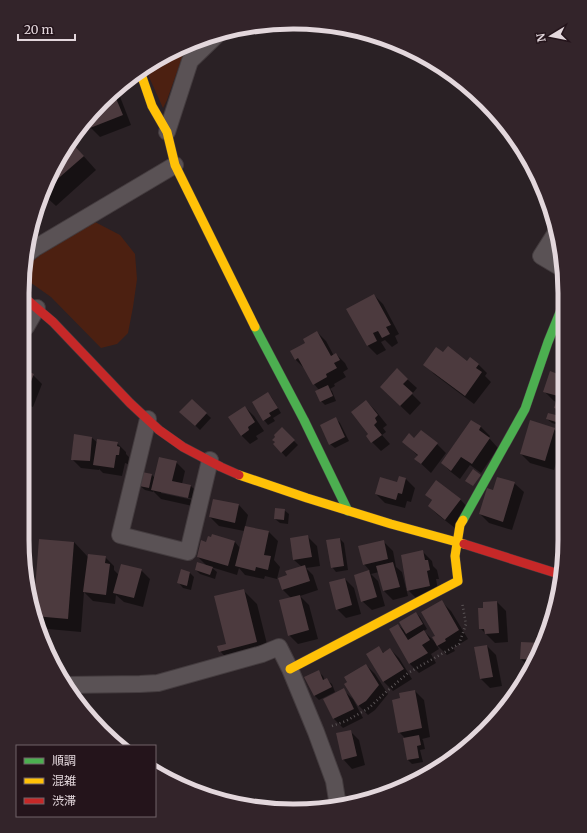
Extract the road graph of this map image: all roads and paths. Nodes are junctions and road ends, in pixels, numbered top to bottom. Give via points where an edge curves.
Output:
1 (209, 43) edge
2 (142, 77) edge
3 (167, 132) junction
4 (175, 165) junction
5 (552, 239) edge
6 (33, 249) edge
7 (556, 265) edge
8 (32, 303) edge
9 (29, 316) edge
10 (558, 317) edge
11 (148, 419) junction
12 (210, 460) junction
13 (348, 511) junction
14 (457, 542) junction
15 (556, 573) edge
16 (458, 581) junction
17 (290, 669) junction
18 (73, 685) edge
19 (316, 732) junction
20 (337, 800) edge

1 - 3 street via 190,61
2 - 3 street via 152,106
3 - 4 street
4 - 6 street
4 - 13 street
5 - 7 street via 542,256
8 - 9 street
8 - 11 street
10 - 14 street via 525,409 460,525
11 - 12 street via 183,446
11 - 12 street via 120,535 188,552
12 - 13 street via 248,478
13 - 14 street
14 - 15 street
14 - 16 street via 455,556
16 - 17 street
16 - 19 path via 466,624 460,644 408,673 369,708 346,721
17 - 18 street via 279,647 158,683
17 - 19 street
19 - 20 street via 334,781

